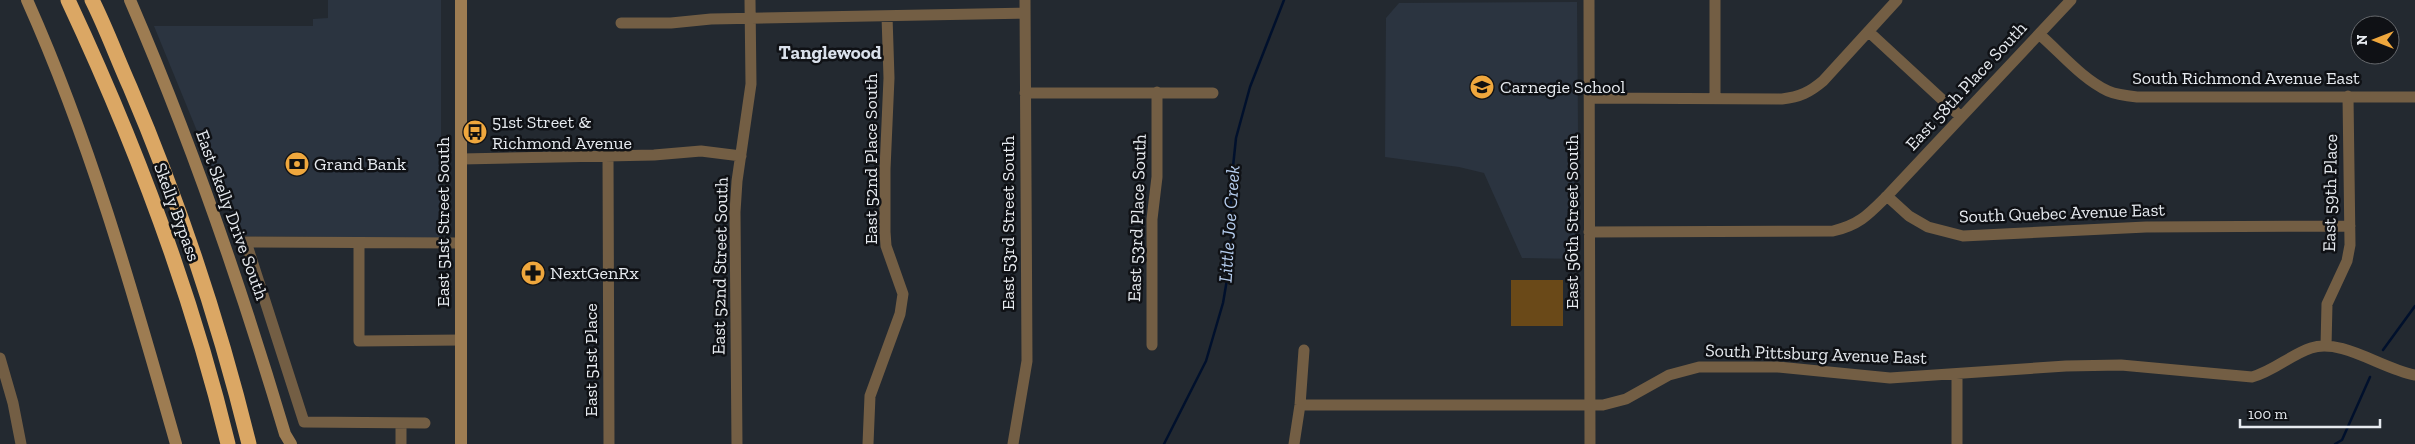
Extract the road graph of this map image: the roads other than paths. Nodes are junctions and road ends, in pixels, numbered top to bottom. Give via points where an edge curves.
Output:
1 (27, 0) edge
2 (68, 0) edge
3 (130, 0) edge
4 (461, 0) edge
5 (750, 0) edge
6 (1025, 0) edge
7 (1589, 0) edge
8 (1715, 0) edge
9 (1897, 0) edge
10 (2071, 0) edge
11 (93, 1) edge
12 (1025, 13) junction
13 (887, 16) junction
14 (750, 18) junction
15 (621, 23) dead end
16 (1869, 32) junction
17 (2039, 34) junction
18 (1157, 92) junction
19 (1025, 93) junction
20 (1213, 93) dead end
21 (2348, 96) junction
22 (2415, 97) edge
23 (1590, 98) junction
24 (1715, 98) junction
25 (1961, 117) junction
26 (608, 156) junction
27 (741, 156) junction
28 (461, 159) junction
29 (1887, 196) junction
30 (2350, 226) junction
31 (1589, 232) junction
32 (461, 243) junction
33 (359, 244) junction
34 (461, 340) junction
35 (1152, 345) dead end
36 (2326, 346) junction
37 (1304, 350) dead end
38 (0, 358) edge
39 (286, 366) junction
40 (266, 372) junction
41 (1957, 375) junction
42 (2415, 375) edge
43 (1300, 406) junction
44 (1590, 406) junction
45 (401, 422) junction
46 (425, 423) dead end
47 (21, 444) edge
48 (176, 444) edge
49 (228, 444) edge
50 (249, 444) edge
51 (292, 444) edge
52 (401, 444) edge
53 (461, 444) edge
54 (609, 444) edge
55 (737, 444) edge
56 (868, 444) edge
57 (1013, 444) edge
58 (1294, 444) edge
59 (1590, 444) edge
60 (1957, 444) edge

1 - 48 main road via 65,91 104,199
2 - 49 highway, Skelly Bypass via 106,81 162,223 209,370
3 - 40 main road, East Skelly Drive South via 184,134 243,296
4 - 28 main road, East 51st Street South
5 - 14 street, East 52nd Street South
6 - 12 street, East 53rd Street South
7 - 23 street, East 56th Street South
8 - 24 street
9 - 16 street
10 - 17 street, East 58th Place South
11 - 50 highway, Skelly Bypass via 176,205 220,339
12 - 13 street
12 - 19 street, East 53rd Street South
13 - 14 street
13 - 56 street, East 52nd Place South via 889,95 885,232 886,246 903,294 900,314 870,396
14 - 15 street
14 - 27 street, East 52nd Street South via 751,84
16 - 24 street via 1810,92 1797,97
16 - 25 street
17 - 21 street, South Richmond Avenue East via 2096,84 2123,95
17 - 25 street, East 58th Place South
18 - 19 street
18 - 20 street
18 - 35 street, East 53rd Place South
19 - 57 street, East 53rd Street South via 1026,361
21 - 22 street, South Richmond Avenue East
21 - 30 street, East 59th Place
23 - 24 street
23 - 31 street, East 56th Street South
25 - 29 street, East 58th Place South
26 - 27 street via 701,151
26 - 28 street
26 - 54 street, East 51st Place
27 - 55 street, East 52nd Street South via 735,227
28 - 32 main road, East 51st Street South
29 - 30 street, South Quebec Avenue East via 1909,216 1928,227 1963,236 2146,227
29 - 31 street via 1864,219 1833,231
30 - 36 street, East 59th Place via 2347,261 2328,304
31 - 44 street, East 56th Street South
32 - 33 street
32 - 34 main road, East 51st Street South
33 - 34 street via 359,341
33 - 39 street via 246,242
34 - 53 main road, East 51st Street South
36 - 41 street, South Pittsburg Avenue East via 2299,353 2265,374 2252,377 2121,365
36 - 42 street, South Pittsburg Avenue East via 2339,347 2386,367
37 - 43 street
38 - 47 street
39 - 40 street
39 - 45 street via 304,422
40 - 51 main road, East Skelly Drive South via 285,434
41 - 44 street, South Pittsburg Avenue East via 1890,378 1778,367 1699,367 1669,375 1617,402
41 - 60 street
43 - 44 street, South Pittsburg Avenue East
43 - 58 street
44 - 59 street, East 56th Street South
45 - 46 street
45 - 52 street

